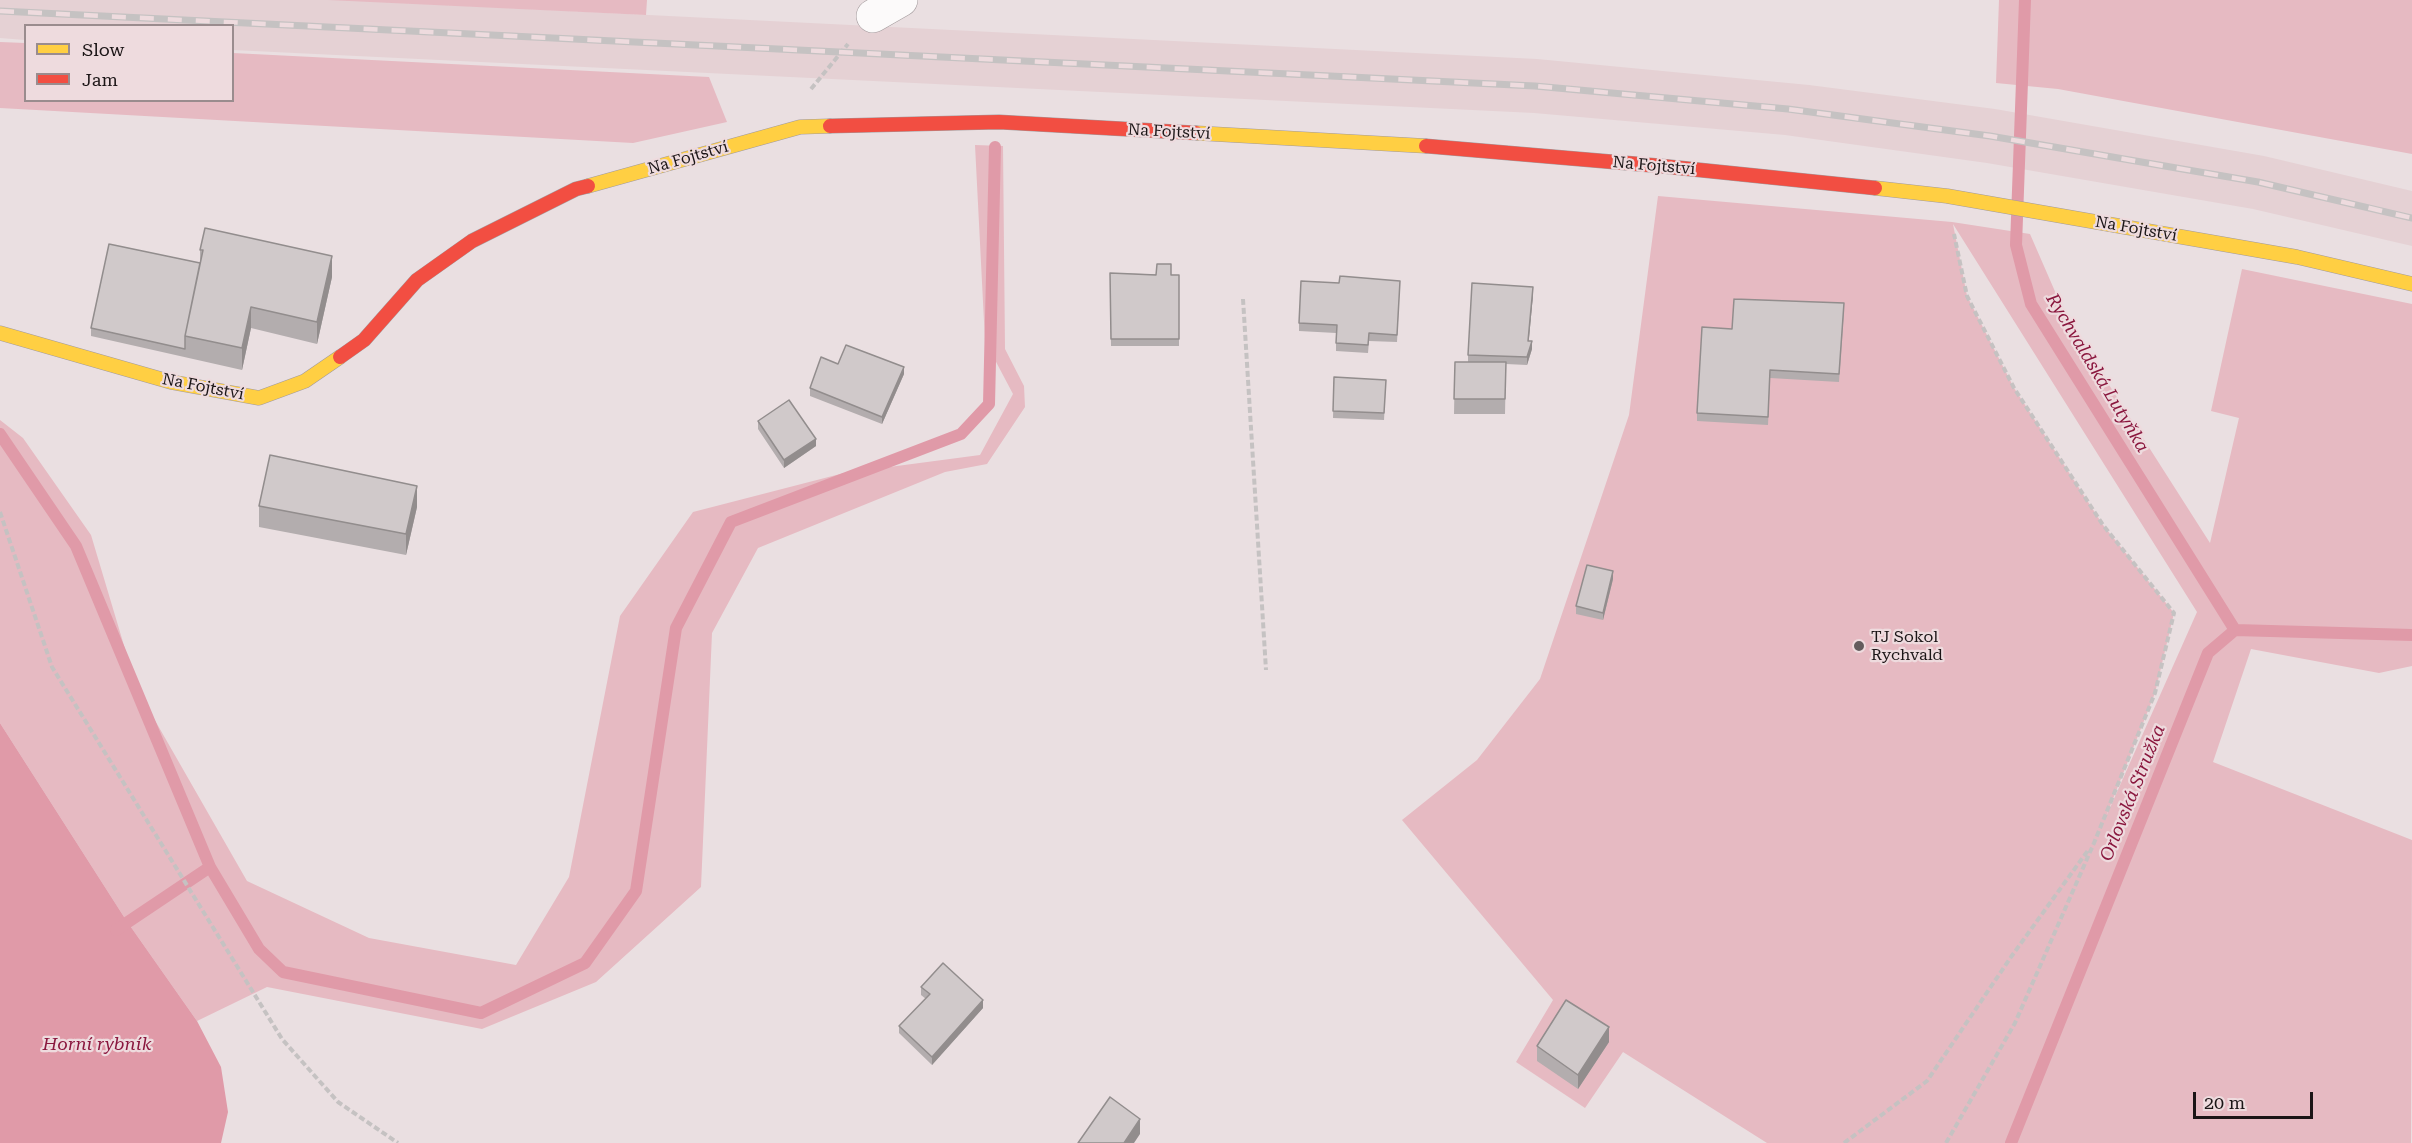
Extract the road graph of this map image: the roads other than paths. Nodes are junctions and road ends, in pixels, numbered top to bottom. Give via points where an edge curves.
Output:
1 (2412, 284) edge
2 (0, 333) edge

1 - 2 street, Na Fojtství via 2297,257 1947,196 1425,146 999,122 800,127 576,189 472,241 417,280 364,339 305,381 259,398 171,382

